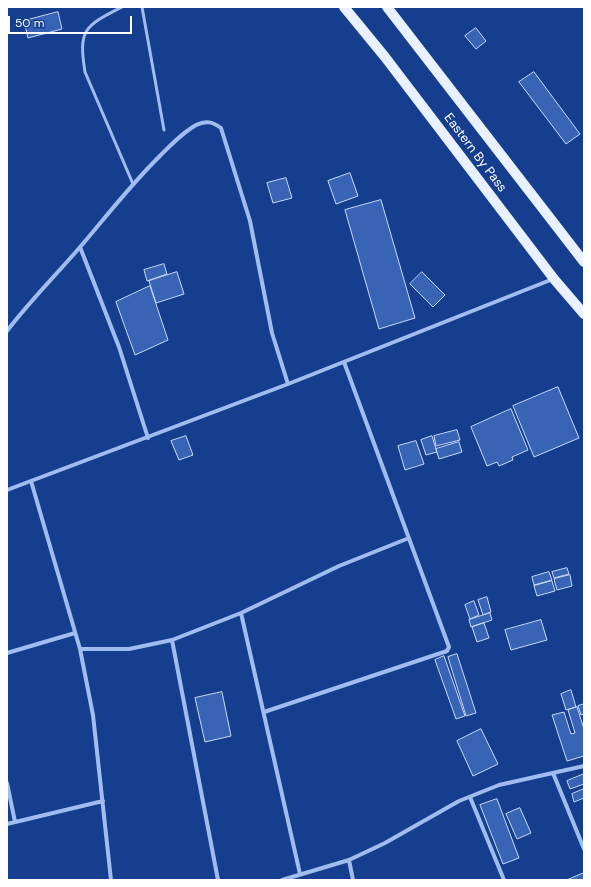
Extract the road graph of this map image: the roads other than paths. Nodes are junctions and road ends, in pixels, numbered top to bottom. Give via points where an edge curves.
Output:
1 (122, 7) edge
2 (142, 7) edge
3 (344, 7) edge
4 (387, 7) edge
5 (164, 130) dead end
6 (133, 184) junction
7 (80, 247) junction
8 (584, 262) edge
9 (554, 278) junction
10 (584, 314) edge
11 (7, 331) edge
12 (344, 362) junction
13 (288, 384) junction
14 (148, 438) junction
15 (31, 481) junction
16 (7, 490) edge
17 (409, 538) junction
18 (241, 613) junction
19 (75, 633) junction
20 (172, 640) junction
21 (80, 649) junction
22 (7, 653) edge
23 (264, 712) junction
24 (584, 766) edge
25 (553, 773) junction
26 (7, 783) edge
27 (470, 797) junction
28 (103, 801) junction
29 (15, 822) junction
30 (7, 824) edge
31 (584, 849) edge
32 (349, 860) junction
33 (300, 874) junction
34 (111, 880) edge
35 (218, 880) edge
36 (282, 880) edge
37 (353, 880) edge
38 (504, 880) edge

1 - 6 lane via 94,21 83,35 82,52 85,72
2 - 5 lane
3 - 9 main road, Eastern By Pass via 385,56
4 - 8 main road, Eastern By Pass
6 - 7 street
6 - 13 street via 171,144 197,125 207,121 221,128 250,221 272,333
7 - 11 street
7 - 14 street via 119,347
9 - 10 main road, Eastern By Pass
9 - 12 street
12 - 13 street
12 - 17 street
13 - 14 street
14 - 15 street
15 - 16 street
15 - 19 street
17 - 18 street via 339,566
17 - 23 street via 448,650
18 - 20 street
18 - 23 street
19 - 21 street
19 - 22 street
20 - 21 street via 129,649
20 - 35 street
21 - 28 street via 93,715
23 - 33 street
24 - 25 street
25 - 27 street via 499,785
25 - 31 street
26 - 29 street
27 - 32 street via 385,844
27 - 38 street
28 - 29 street
28 - 34 street
29 - 30 street
32 - 33 street
32 - 37 street
33 - 36 street

